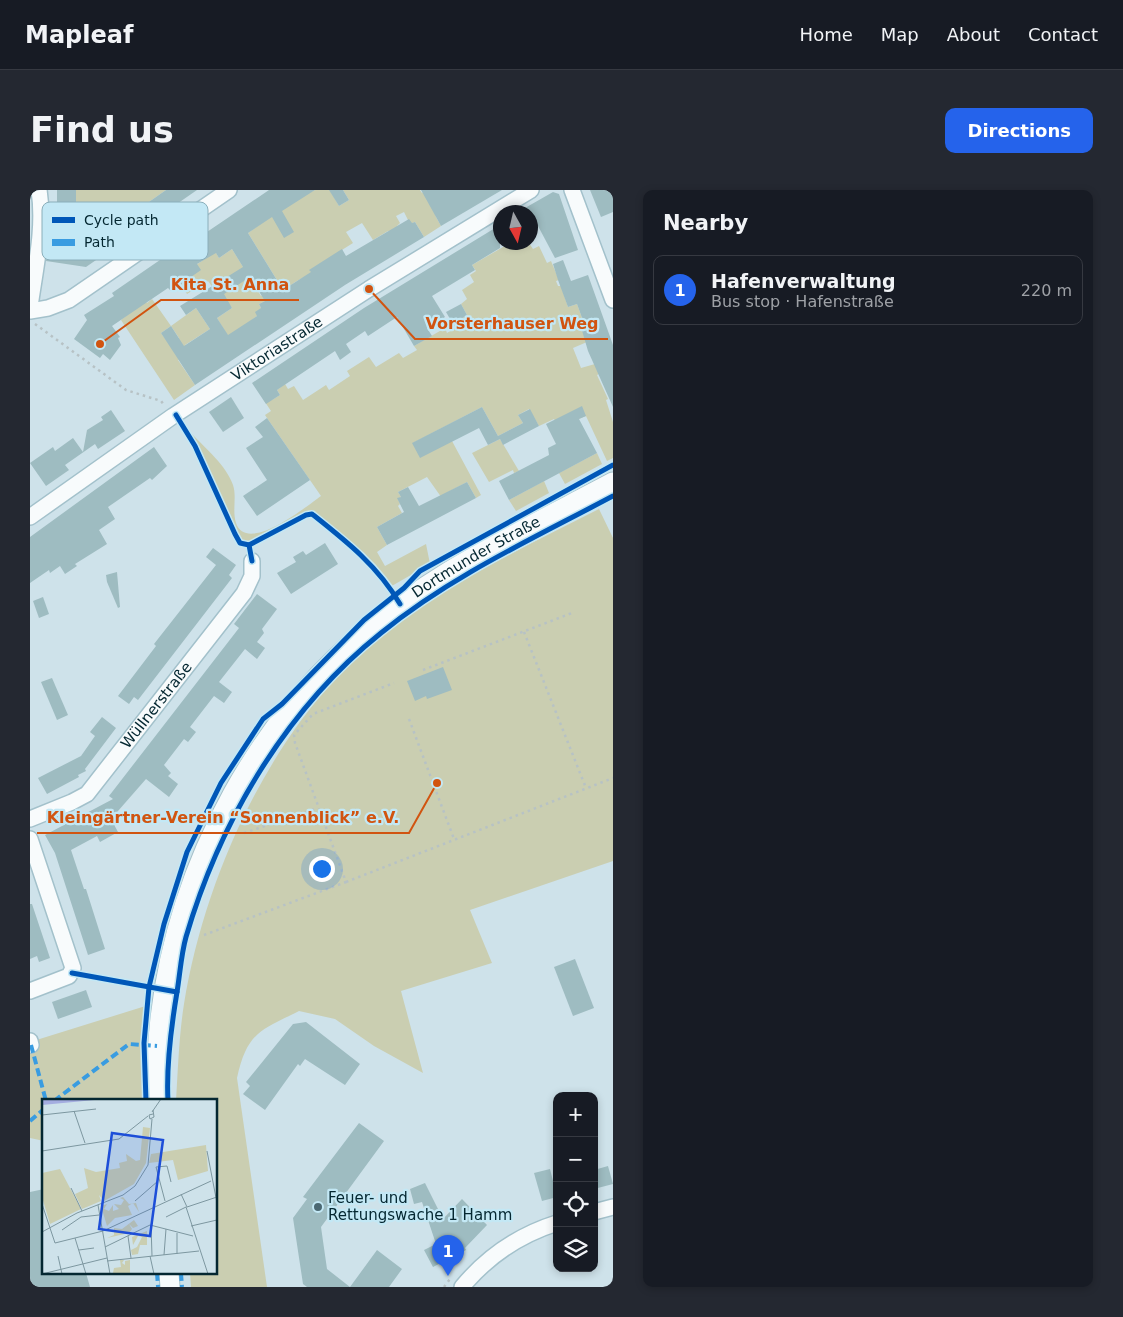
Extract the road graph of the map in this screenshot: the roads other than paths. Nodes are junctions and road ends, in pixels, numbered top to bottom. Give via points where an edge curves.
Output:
1 (39, 190) edge
2 (230, 190) edge
3 (531, 190) edge
4 (572, 190) edge
5 (208, 205) edge
6 (128, 260) edge
7 (613, 300) edge
8 (30, 306) edge
9 (33, 318) edge
10 (613, 482) edge
11 (30, 517) edge
12 (252, 562) dead end
13 (30, 819) edge
14 (30, 839) edge
15 (30, 991) edge
16 (157, 1099) edge
17 (613, 1207) edge
18 (598, 1211) edge
19 (553, 1225) edge
20 (169, 1274) edge
21 (170, 1287) edge
22 (462, 1287) edge

1 - 8 street via 39,240
2 - 5 street
3 - 11 street, Viktoriastraße via 369,289 173,416
4 - 7 street
6 - 9 street via 69,300
10 - 16 main road, Dortmunder Straße via 450,570 400,604 332,662 279,723 231,796 186,899 164,989 156,1056
12 - 13 street, Wüllnerstraße via 252,576 244,593 87,794
14 - 15 street via 73,968 69,976
17 - 18 street
19 - 22 street via 516,1240 478,1269
20 - 21 main road

